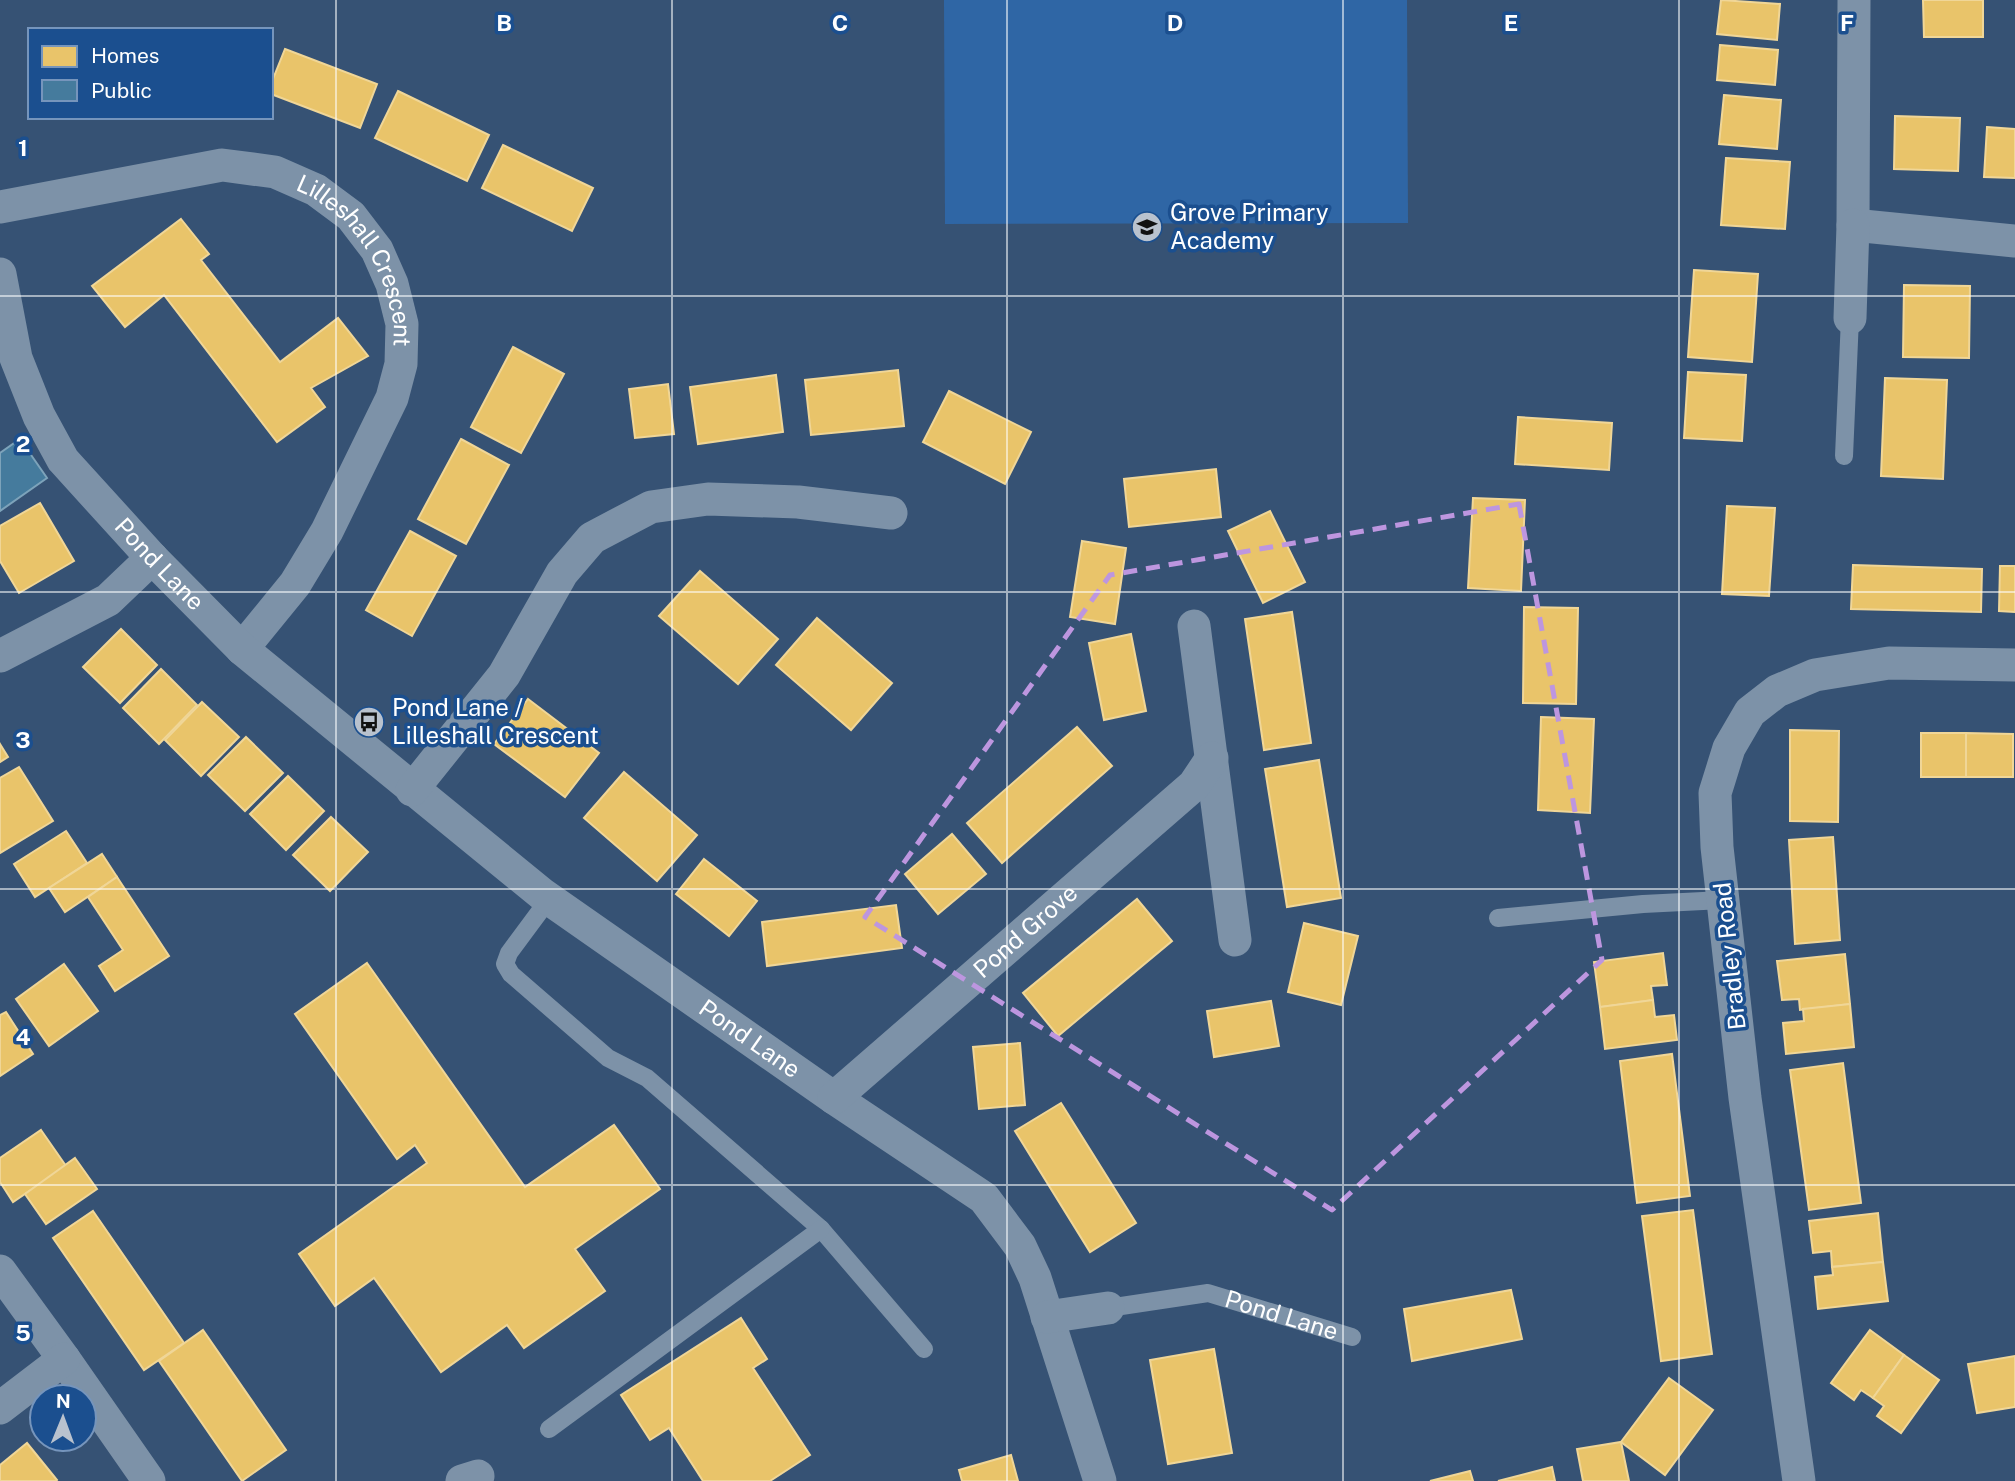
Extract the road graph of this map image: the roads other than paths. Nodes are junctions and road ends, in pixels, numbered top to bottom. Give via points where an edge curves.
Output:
1 (1854, 0) edge
2 (0, 207) edge
3 (1853, 225) junction
4 (2015, 241) edge
5 (0, 274) edge
6 (1850, 318) joint
7 (1844, 456) dead end
8 (891, 513) dead end
9 (152, 558) junction
10 (1194, 626) dead end
11 (242, 649) junction
12 (0, 656) edge
13 (2015, 665) edge
14 (1212, 758) junction
15 (412, 790) junction
16 (550, 899) junction
17 (1723, 900) junction
18 (1498, 918) dead end
19 (1235, 940) dead end
20 (834, 1098) junction
21 (821, 1229) junction
22 (0, 1272) edge
23 (1108, 1308) joint
24 (1047, 1317) junction
25 (1352, 1337) dead end
26 (924, 1349) dead end
27 (64, 1359) junction
28 (0, 1408) edge
29 (549, 1429) dead end
30 (149, 1481) edge
31 (1100, 1481) edge
32 (1799, 1481) edge

1 - 3 street
2 - 11 street, Lilleshall Crescent via 222,165 275,172 316,190 351,216 377,250 402,324 401,365 392,398 327,531 295,584
3 - 4 street
3 - 6 street
5 - 9 street, Pond Lane via 16,358 39,416 63,460
6 - 7 lane
8 - 15 street via 798,502 708,499 651,507 593,538 562,573 504,675
9 - 11 street, Pond Lane
9 - 12 street via 108,600
10 - 14 street
11 - 15 street, Pond Lane
13 - 17 street, Bradley Road via 1889,663 1815,675 1777,691 1750,712 1729,748 1715,793
14 - 19 street
14 - 20 street, Pond Grove via 1194,785
15 - 16 street, Pond Lane
16 - 20 street, Pond Lane
16 - 21 lane via 509,953 505,964 510,974 608,1058 647,1078
17 - 18 lane
17 - 32 street, Bradley Road via 1745,1098
20 - 24 street, Pond Lane via 984,1198 1020,1246
21 - 26 lane
21 - 29 lane
22 - 27 street
23 - 24 street, Pond Lane
23 - 25 lane, Pond Lane via 1208,1293
24 - 31 street, Pond Lane
27 - 28 street
27 - 30 street

